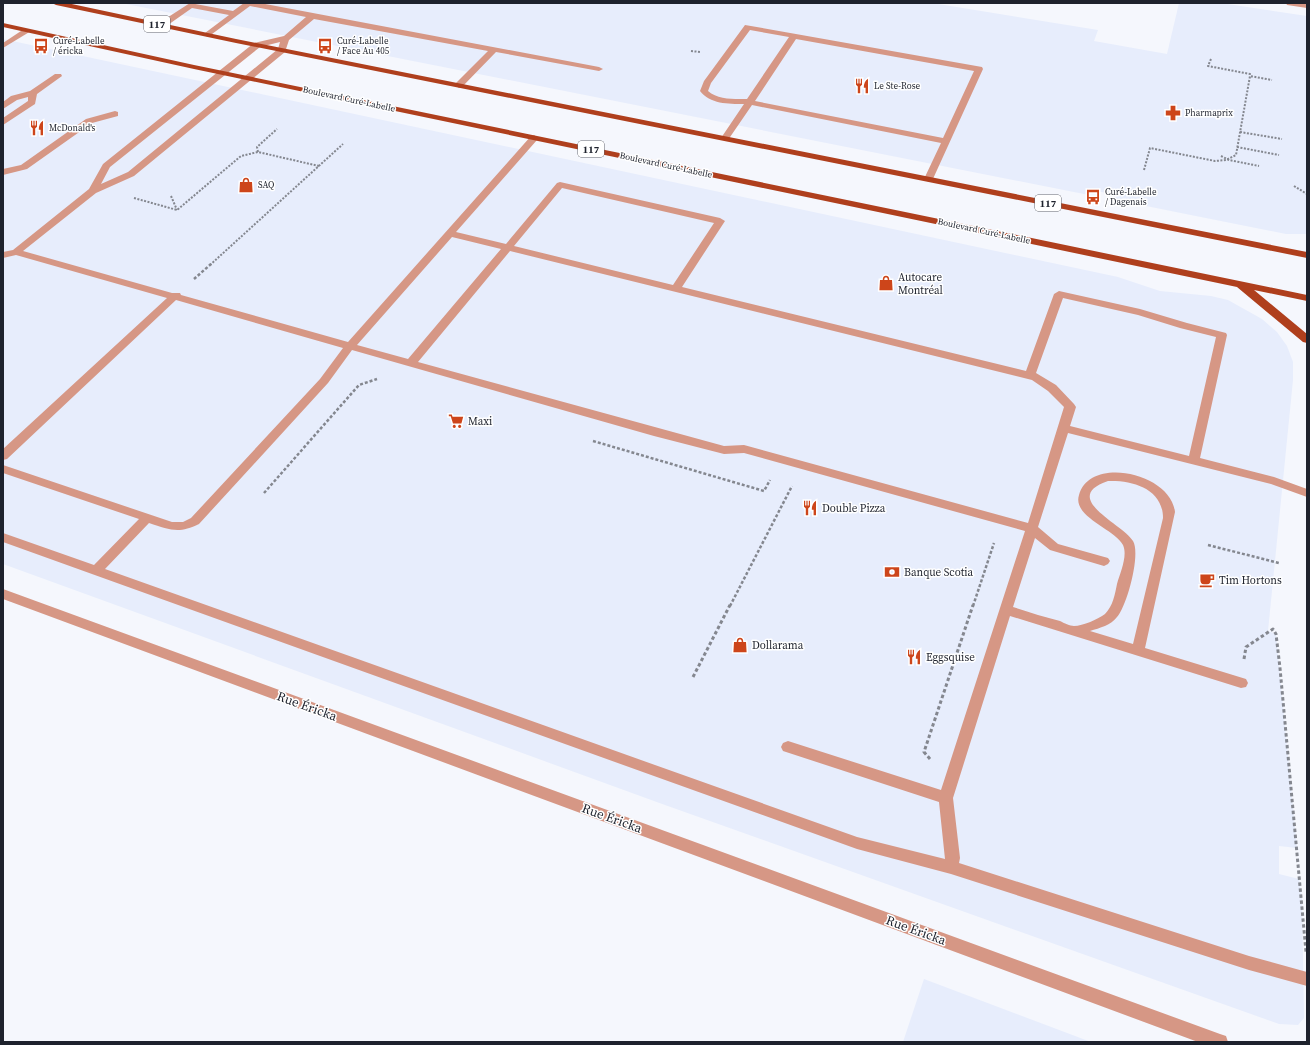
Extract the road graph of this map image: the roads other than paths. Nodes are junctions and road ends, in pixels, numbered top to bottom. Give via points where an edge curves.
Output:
1 (56, 3) edge
2 (1290, 3) edge
3 (1307, 6) edge
4 (235, 14) junction
5 (312, 16) junction
6 (3, 25) edge
7 (162, 25) junction
8 (27, 31) junction
9 (208, 35) junction
10 (794, 36) junction
11 (286, 38) junction
12 (257, 45) junction
13 (3, 46) edge
14 (282, 50) junction
15 (494, 50) junction
16 (599, 70) dead end
17 (223, 73) junction
18 (58, 76) dead end
19 (250, 78) junction
20 (458, 85) junction
21 (33, 93) junction
22 (749, 102) junction
23 (3, 106) edge
24 (115, 114) dead end
25 (3, 122) edge
26 (534, 138) junction
27 (725, 138) junction
28 (946, 141) junction
29 (3, 172) edge
30 (929, 179) junction
31 (93, 191) junction
32 (450, 233) junction
33 (506, 247) junction
34 (16, 252) junction
35 (3, 255) edge
36 (1307, 255) edge
37 (1238, 283) junction
38 (675, 289) junction
39 (176, 295) junction
40 (1307, 298) edge
41 (1307, 340) edge
42 (350, 346) junction
43 (411, 363) junction
44 (1030, 375) junction
45 (1064, 428) junction
46 (3, 456) edge
47 (1194, 461) junction
48 (3, 469) edge
49 (1307, 493) edge
50 (147, 518) junction
51 (1033, 530) junction
52 (3, 537) edge
53 (1104, 561) dead end
54 (96, 570) junction
55 (3, 594) edge
56 (1007, 610) junction
57 (1074, 631) junction
58 (1138, 651) junction
59 (1241, 683) dead end
60 (788, 747) dead end
61 (946, 798) junction
62 (951, 867) junction
63 (1307, 979) edge
64 (1220, 1042) edge

1 - 7 main road, 117
2 - 3 street
4 - 5 street via 249,3
4 - 7 street via 191,5
4 - 9 street
5 - 11 street
5 - 15 street
6 - 8 main road, Boulevard Curé-Labelle / 117
7 - 9 main road, 117
8 - 13 street
8 - 17 main road, Boulevard Curé-Labelle / 117
9 - 12 main road, 117
10 - 22 street
10 - 22 street via 748,27 704,87 707,95 714,98
10 - 28 street via 978,68
11 - 12 street
11 - 14 street
12 - 14 main road, 117
12 - 17 street
14 - 19 street
14 - 20 main road, 117
15 - 16 street
15 - 20 street
17 - 19 main road, Boulevard Curé-Labelle / 117
17 - 31 street via 106,166
18 - 21 street
19 - 26 main road, Boulevard Curé-Labelle / 117
19 - 31 street via 131,174
20 - 27 main road, 117
21 - 23 street via 14,98
21 - 25 street via 32,102
22 - 27 street
22 - 28 street
24 - 29 street via 89,121 24,168
26 - 32 street
26 - 37 main road, Boulevard Curé-Labelle / 117
27 - 30 main road, 117
28 - 30 street
30 - 36 main road, 117
31 - 34 street
32 - 33 street
32 - 42 street
33 - 38 street
33 - 38 street via 560,185 720,221
33 - 43 street
34 - 35 street
34 - 39 street
37 - 40 main road, Boulevard Curé-Labelle / 117
37 - 41 main road
38 - 44 street
39 - 42 street
39 - 46 street
42 - 43 street
42 - 50 street via 324,381 195,521 185,526 172,526
43 - 51 street via 695,443 724,450 744,449
44 - 45 street via 1041,380 1065,399 1070,407
44 - 47 street via 1058,294 1140,312 1222,335
45 - 47 street
45 - 51 street
47 - 49 street via 1274,481
48 - 50 street
50 - 54 street
51 - 53 street via 1054,547
51 - 56 street
52 - 54 street
54 - 62 street via 857,843
55 - 64 street, Rue Éricka
56 - 57 street
56 - 61 street
57 - 58 street
57 - 58 street via 1104,622 1114,614 1120,603 1131,553 1122,534 1085,506 1084,496 1088,488 1098,481 1111,477 1128,477 1141,481 1163,496 1169,507 1169,518
58 - 59 street
60 - 61 street
61 - 62 street via 953,858
62 - 63 street via 1249,963

